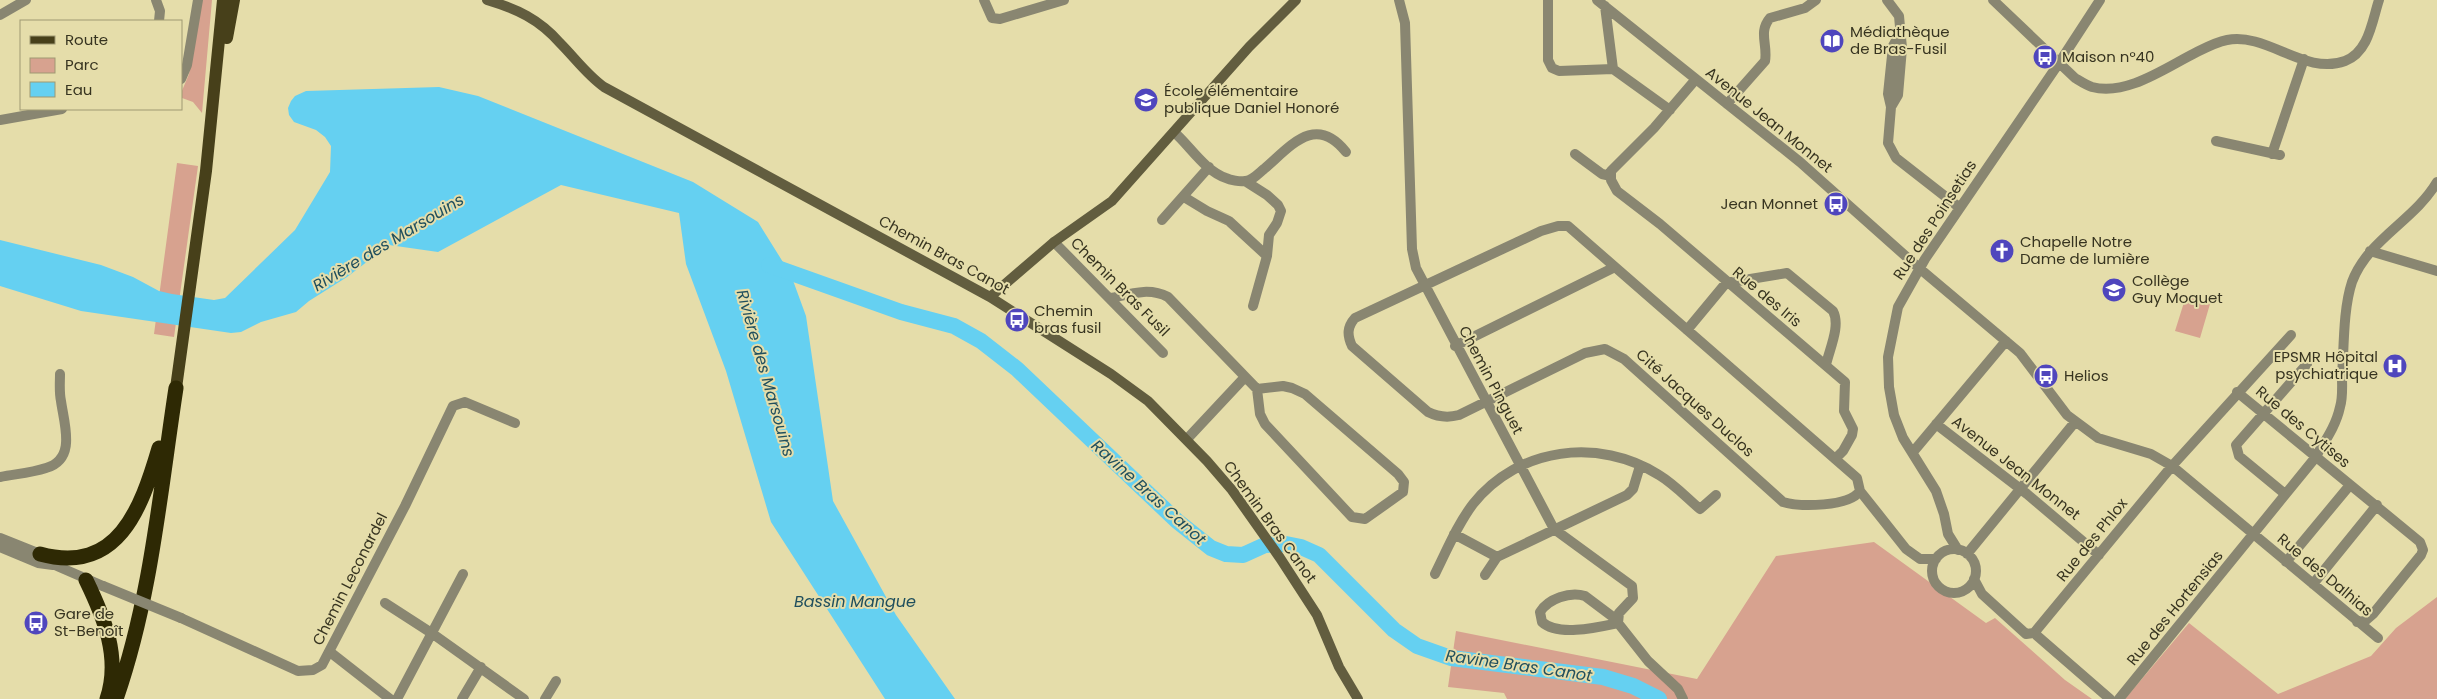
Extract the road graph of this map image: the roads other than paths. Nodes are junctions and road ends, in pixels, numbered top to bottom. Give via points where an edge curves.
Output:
1 (26, 0) edge
2 (156, 0) edge
3 (198, 0) edge
4 (223, 0) edge
5 (234, 0) edge
6 (243, 0) edge
7 (487, 0) edge
8 (984, 0) edge
9 (1064, 0) edge
10 (1296, 0) edge
11 (1399, 0) edge
12 (1548, 0) edge
13 (1816, 0) edge
14 (1887, 0) edge
15 (1993, 0) edge
16 (2100, 0) edge
17 (2379, 0) edge
18 (1601, 3) edge
19 (0, 15) edge
20 (159, 20) edge
21 (226, 43) junction
22 (186, 44) edge
23 (2304, 59) junction
24 (2059, 63) junction
25 (1614, 69) junction
26 (182, 72) edge
27 (1696, 80) junction
28 (216, 84) junction
29 (1727, 104) junction
30 (56, 110) edge
31 (1670, 110) junction
32 (0, 120) edge
33 (1174, 132) junction
34 (2216, 141) dead end
35 (1346, 152) dead end
36 (1575, 154) dead end
37 (1210, 167) junction
38 (1611, 176) junction
39 (1245, 181) junction
40 (2437, 182) edge
41 (1184, 197) junction
42 (1960, 208) junction
43 (1162, 220) dead end
44 (1054, 242) junction
45 (2370, 251) junction
46 (1266, 256) junction
47 (1615, 267) junction
48 (1919, 268) junction
49 (2437, 271) edge
50 (1726, 283) junction
51 (1425, 287) junction
52 (990, 297) junction
53 (1111, 298) junction
54 (1253, 306) dead end
55 (1687, 330) junction
56 (2290, 335) dead end
57 (2006, 341) junction
58 (1455, 346) junction
59 (1164, 353) dead end
60 (2307, 364) dead end
61 (1826, 365) junction
62 (60, 374) dead end
63 (1245, 377) junction
64 (176, 388) junction
65 (1257, 389) junction
66 (2237, 392) junction
67 (1486, 403) junction
68 (2265, 414) junction
69 (2075, 422) junction
70 (515, 423) dead end
71 (1936, 424) junction
72 (1186, 439) junction
73 (1913, 452) junction
74 (2315, 458) junction
75 (1836, 459) junction
76 (1519, 465) junction
77 (1640, 466) junction
78 (2172, 466) junction
79 (0, 477) edge
80 (2350, 485) junction
81 (2021, 489) junction
82 (1860, 491) junction
83 (2286, 494) junction
84 (1716, 495) dead end
85 (2377, 505) junction
86 (1554, 529) junction
87 (1454, 534) junction
88 (1948, 534) junction
89 (2254, 534) junction
90 (0, 538) edge
91 (0, 548) edge
92 (1945, 551) junction
93 (1963, 552) junction
94 (40, 554) junction
95 (2099, 555) junction
96 (1498, 556) junction
97 (1920, 559) junction
98 (1936, 559) junction
99 (2286, 562) junction
100 (57, 566) junction
101 (1932, 572) junction
102 (463, 574) dead end
103 (1435, 574) dead end
104 (1485, 575) dead end
105 (1974, 579) junction
106 (86, 580) junction
107 (2313, 584) junction
108 (1964, 590) junction
109 (1982, 594) junction
110 (385, 603) dead end
111 (1618, 622) junction
112 (2357, 622) junction
113 (2034, 633) junction
114 (433, 634) junction
115 (2378, 638) dead end
116 (330, 652) junction
117 (481, 667) junction
118 (556, 682) dead end
119 (107, 699) edge
120 (116, 699) edge
121 (390, 699) edge
122 (397, 699) edge
123 (462, 699) edge
124 (524, 699) edge
125 (545, 699) edge
126 (1358, 699) edge
127 (1684, 699) edge
128 (2110, 699) edge
129 (2118, 699) edge

1 - 19 street
2 - 20 street
3 - 22 street
4 - 28 main road
5 - 21 main road
6 - 21 main road
7 - 52 street, Chemin Bras Canot via 528,16 550,33 604,87
8 - 9 street via 992,18 1000,19
10 - 33 street via 1249,47
11 - 51 street, Chemin Pinguet via 1405,23 1412,249
12 - 25 street via 1548,60 1552,68 1559,71
13 - 29 street via 1805,8 1770,18 1763,33 1765,61
14 - 42 street via 1899,16 1899,35 1893,46 1888,94 1891,107 1887,134 1891,151
15 - 24 street
16 - 24 street, Rue des Poinsetias
17 - 23 street via 2364,45 2356,55 2334,64
18 - 25 street
18 - 27 street, Avenue Jean Monnet
21 - 28 main road
22 - 26 street
23 - 24 street via 2255,41 2228,39 2129,86 2110,88 2091,87
23 - 34 street via 2276,155
24 - 42 street, Rue des Poinsetias
25 - 31 street
27 - 29 street, Avenue Jean Monnet
27 - 31 street
28 - 64 main road
29 - 48 street, Avenue Jean Monnet via 1800,162
30 - 32 street
31 - 38 street via 1612,171
33 - 37 street
33 - 44 street via 1112,201
35 - 39 street via 1322,134 1312,133 1302,137
36 - 38 street, Rue des Iris via 1602,174
37 - 39 street via 1226,178
37 - 41 street
38 - 50 street, Rue des Iris via 1618,191
39 - 46 street via 1268,195 1281,211 1269,235
40 - 45 street, Rue des Dalhias via 2428,198
41 - 43 street
41 - 46 street via 1229,221
42 - 48 street, Rue des Poinsetias
44 - 52 street
44 - 53 street, Chemin Bras Fusil
45 - 49 street
45 - 74 street, Rue des Dalhias via 2352,284 2348,303 2341,406 2334,427
46 - 54 street
47 - 51 street, Cité Jacques Duclos via 1568,226 1558,226
47 - 55 street, Cité Jacques Duclos
47 - 58 street
48 - 57 street, Avenue Jean Monnet
48 - 73 street, Rue des Poinsetias via 1898,306 1888,357 1894,415 1903,438
50 - 55 street
50 - 61 street, Rue des Iris
50 - 61 street via 1781,273 1792,276 1835,316 1836,325
51 - 58 street, Chemin Pinguet
51 - 67 street, Cité Jacques Duclos via 1355,318 1348,332 1352,346 1435,415 1451,417
52 - 72 street, Chemin Bras Canot via 1111,374 1148,401
53 - 59 street, Chemin Bras Fusil
53 - 63 street via 1141,292 1155,292 1168,297
55 - 75 street, Cité Jacques Duclos
56 - 66 street, Rue des Phlox
57 - 69 street, Rue des Dalhias via 2020,353 2057,404
57 - 71 street
58 - 67 street, Chemin Pinguet
60 - 68 street
61 - 75 street, Rue des Iris via 1846,385 1844,411 1853,429 1849,443
62 - 79 street via 60,400 67,438 64,454 47,468
63 - 65 street
63 - 72 street
64 - 94 highway via 148,485 130,523 110,544 86,556 64,560
64 - 120 highway via 139,624
65 - 65 street via 1260,414 1265,424 1352,517 1365,519 1403,492 1404,482 1398,474 1305,394 1283,386
66 - 68 street, Rue des Cytises
66 - 78 street, Rue des Phlox
67 - 76 street, Chemin Pinguet
67 - 82 street, Cité Jacques Duclos via 1585,353 1604,349 1624,359 1783,502 1806,506 1851,500
68 - 74 street, Rue des Cytises
68 - 83 street via 2238,442 2236,449 2239,456
69 - 78 street, Rue des Dalhias via 2098,438 2151,454
69 - 81 street
70 - 116 street, Chemin Leconardel via 465,402 453,406
71 - 73 street
71 - 81 street, Avenue Jean Monnet
72 - 126 street, Chemin Bras Canot via 1232,490 1280,558 1317,616 1339,668
73 - 88 street, Rue des Poinsetias via 1936,491
74 - 80 street, Rue des Cytises
74 - 83 street, Rue des Dalhias
75 - 82 street, Cité Jacques Duclos via 1857,478
76 - 77 street via 1544,456 1600,453
76 - 86 street, Chemin Pinguet
76 - 87 street via 1484,491
77 - 84 street via 1659,475 1700,509
77 - 86 street via 1633,489 1627,495
78 - 89 street, Rue des Dalhias
78 - 95 street, Rue des Phlox
80 - 85 street, Rue des Cytises
80 - 99 street, Rue des Cytises
81 - 93 street
81 - 95 street, Avenue Jean Monnet
82 - 97 street, Cité Jacques Duclos via 1906,549
83 - 89 street, Rue des Dalhias
85 - 107 street
85 - 112 street, Rue des Cytises via 2420,542 2423,550 2374,614 2365,621
86 - 96 street
86 - 111 street, Chemin Pinguet via 1632,586 1633,598 1619,612
87 - 96 street
87 - 103 street
88 - 92 street, Rue des Poinsetias
88 - 93 street, Rue des Poinsetias
89 - 99 street, Rue des Dalhias
89 - 129 street, Rue des Hortensias
90 - 94 street
91 - 100 street via 38,563
92 - 93 street
92 - 98 street
93 - 105 street via 1974,563
94 - 100 street
95 - 113 street, Rue des Phlox
96 - 104 street
97 - 98 street
97 - 101 street, Cité Jacques Duclos
98 - 101 street
99 - 107 street, Rue des Dalhias
100 - 106 street, Chemin Leconardel
101 - 108 street via 1935,582 1943,590 1954,593
102 - 114 street
105 - 108 street
105 - 109 street
106 - 116 street, Chemin Leconardel, bridge via 181,618 298,671 322,665
106 - 119 highway via 105,623 110,645 112,666
107 - 112 street, Rue des Dalhias
108 - 109 street
109 - 113 street via 2026,634
110 - 114 street
111 - 111 street via 1582,630 1551,628 1542,622 1540,612 1549,602 1579,594
111 - 127 street via 1648,661 1678,689
112 - 115 street, Rue des Dalhias
113 - 128 street
114 - 117 street
114 - 122 street
116 - 121 street
117 - 123 street
117 - 124 street
118 - 125 street

